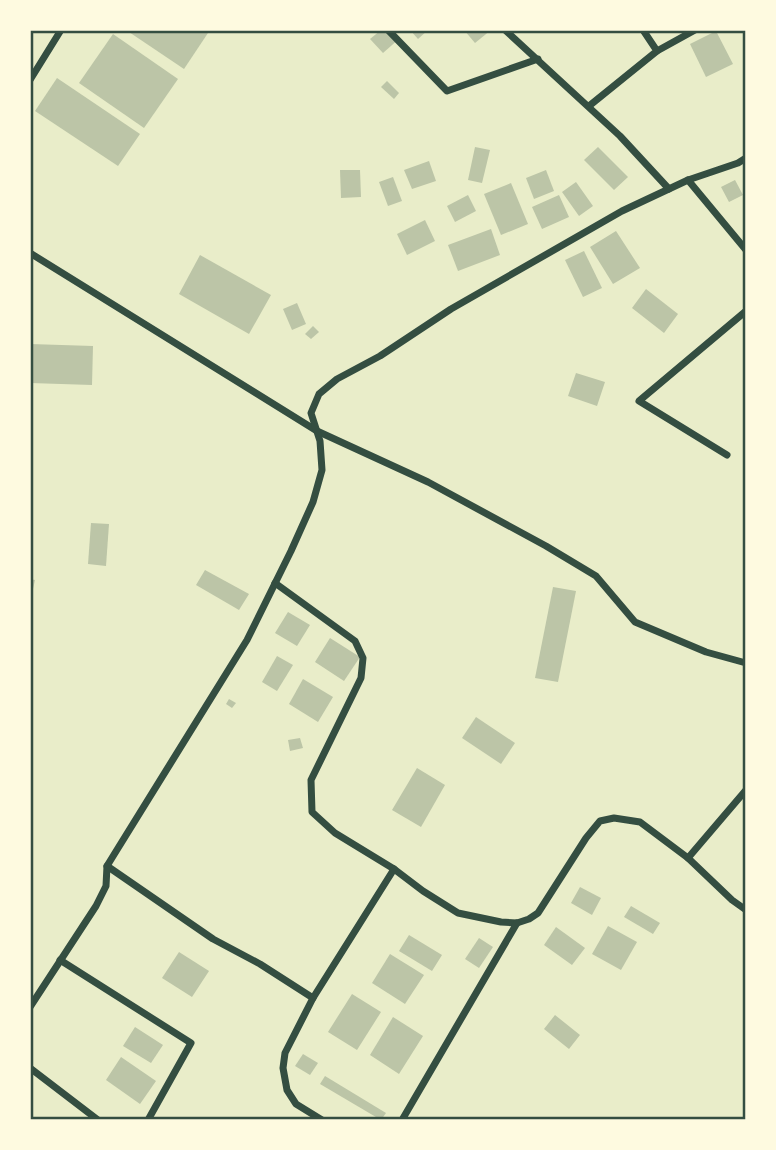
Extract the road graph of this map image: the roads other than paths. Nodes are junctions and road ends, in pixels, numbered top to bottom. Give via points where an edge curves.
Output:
1 (61, 30) edge
2 (388, 30) edge
3 (505, 30) edge
4 (643, 30) edge
5 (695, 30) edge
6 (657, 51) junction
7 (538, 59) junction
8 (30, 80) edge
9 (589, 106) junction
10 (746, 158) edge
11 (688, 180) junction
12 (669, 189) junction
13 (746, 250) edge
14 (30, 253) edge
15 (746, 311) edge
16 (317, 431) junction
17 (726, 455) dead end
18 (275, 583) junction
19 (746, 663) edge
20 (746, 790) edge
21 (688, 858) junction
22 (107, 866) junction
23 (394, 869) junction
24 (746, 910) edge
25 (517, 923) junction
26 (60, 960) junction
27 (313, 998) junction
28 (30, 1007) edge
29 (30, 1068) edge
30 (98, 1120) edge
31 (148, 1120) edge
32 (322, 1120) edge
33 (402, 1120) edge

1 - 8 street
2 - 7 street via 447,91
3 - 7 street
4 - 6 street
5 - 6 street
6 - 9 street
7 - 9 street
9 - 12 street
10 - 11 street
11 - 12 street
11 - 13 street
12 - 16 street via 622,211 337,379 320,394 312,413
14 - 16 street
15 - 17 street via 639,401
16 - 18 street via 322,470 313,502
16 - 19 street via 428,482 596,576 635,622 706,652
18 - 22 street via 247,639
18 - 23 street via 355,641 363,658 361,678 310,780 312,812 335,833
20 - 21 street
21 - 24 street
21 - 25 street via 640,822 600,821 538,913
22 - 26 street via 106,886
22 - 27 street via 214,939
23 - 25 street via 458,913
23 - 27 street
25 - 33 street
26 - 28 street
26 - 31 street via 191,1043
27 - 32 street via 285,1053 283,1068 287,1090 296,1104
29 - 30 street

